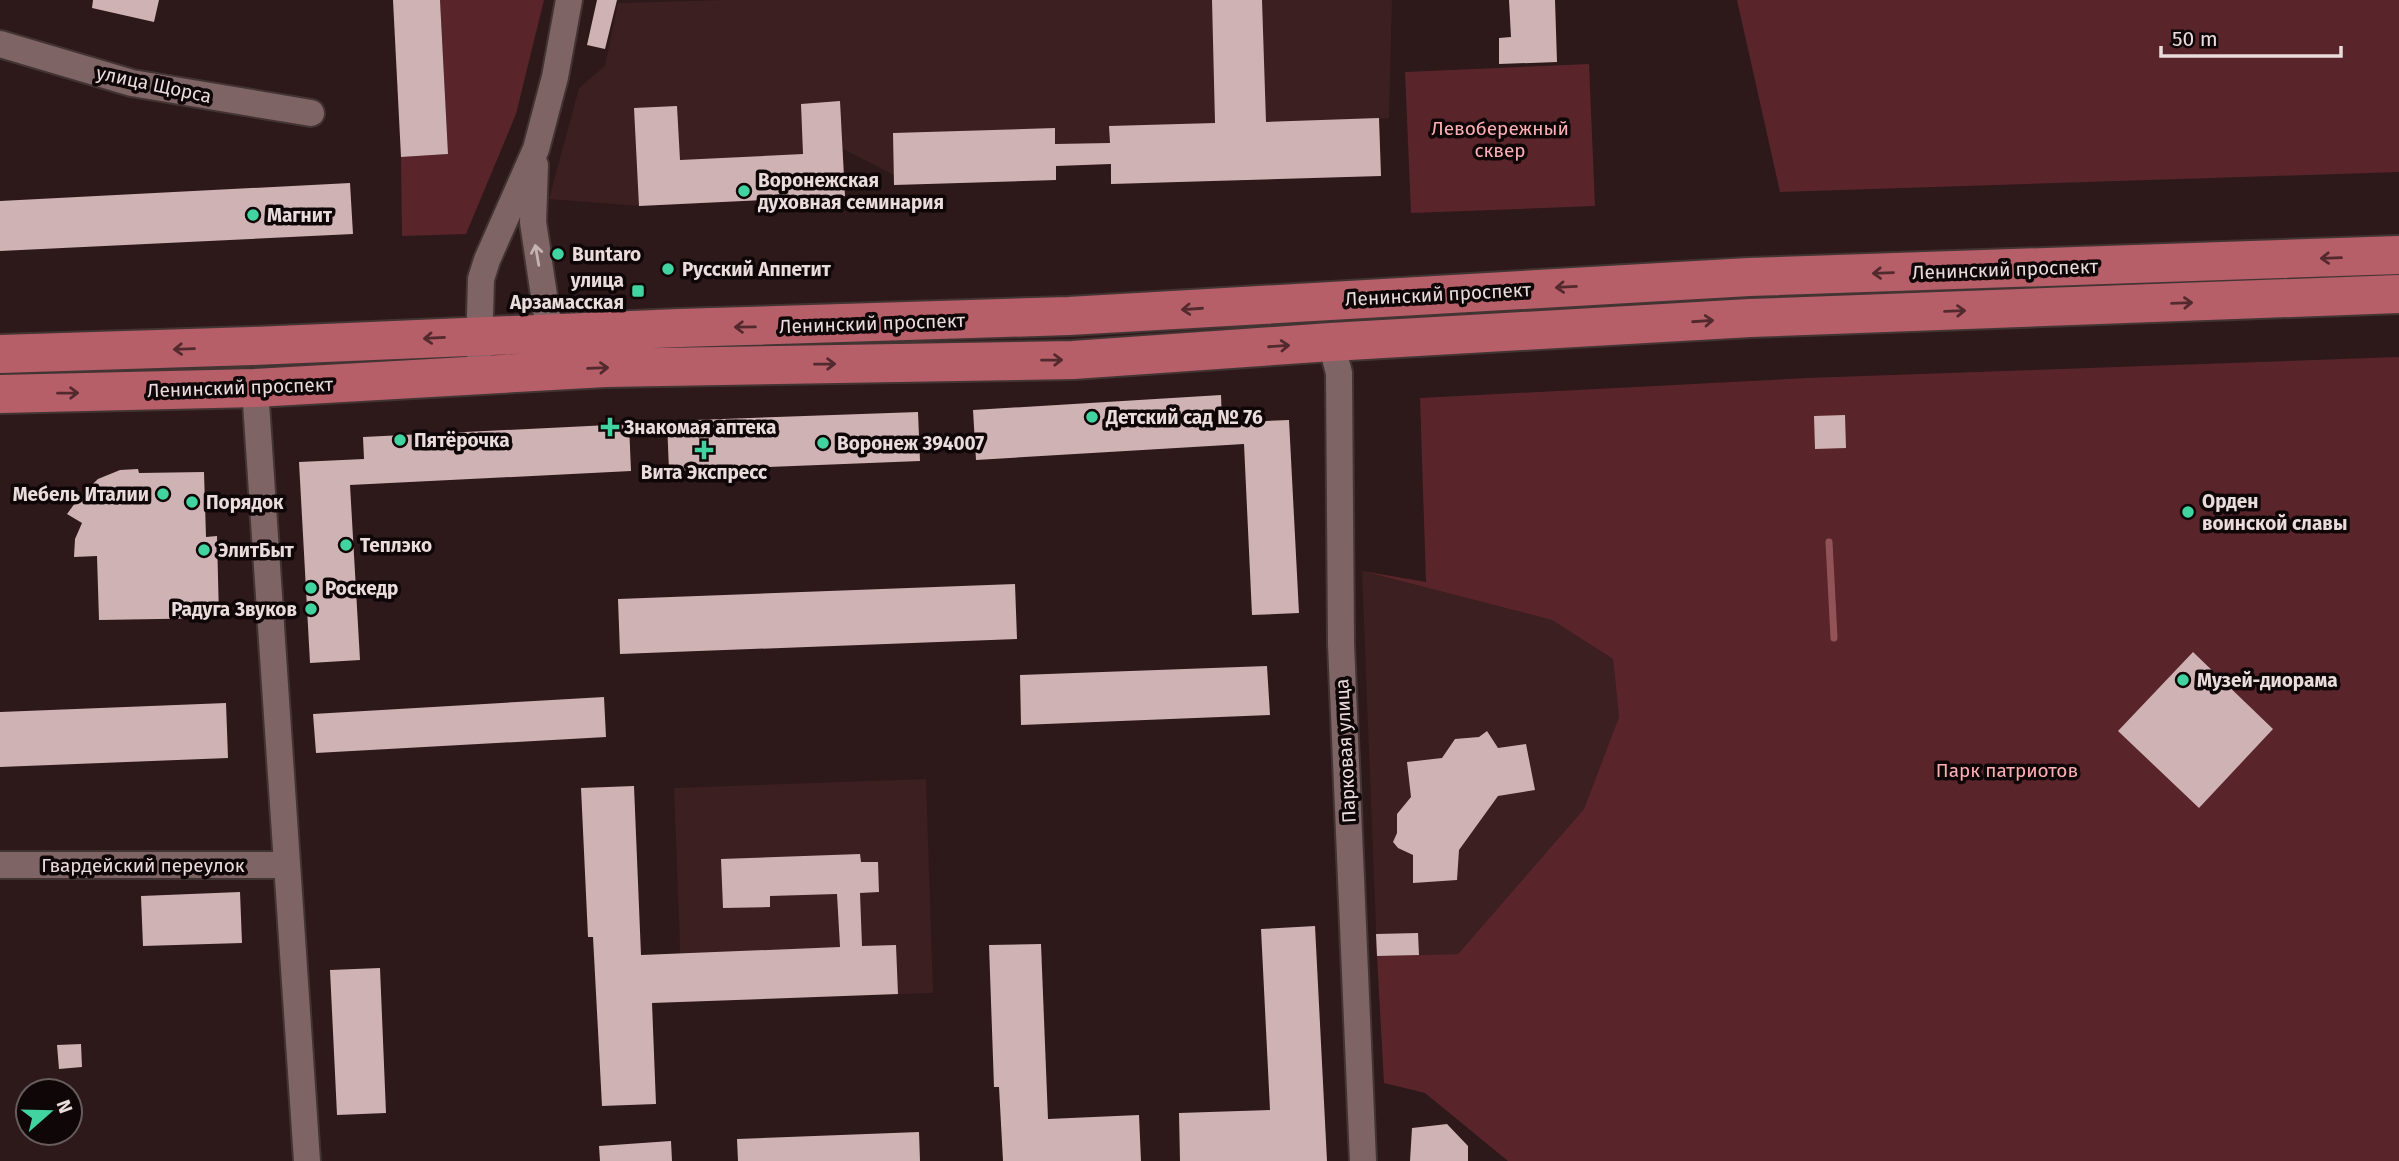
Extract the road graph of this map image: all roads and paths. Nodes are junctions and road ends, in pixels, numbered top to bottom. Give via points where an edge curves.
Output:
1 (569, 0) edge
2 (0, 44) edge
3 (311, 113) dead end
4 (536, 149) junction
5 (2399, 255) edge
6 (1634, 283) junction
7 (2399, 294) edge
8 (1635, 326) junction
9 (551, 333) junction
10 (478, 336) junction
11 (1331, 342) junction
12 (0, 354) edge
13 (553, 370) junction
14 (480, 374) junction
15 (255, 388) junction
16 (0, 394) edge
17 (0, 865) edge
18 (287, 865) junction
19 (307, 1161) edge
20 (1363, 1161) edge

1 - 4 street
2 - 3 street, улица Щорса via 132,83
9 -> 4 street via 533,222
4 - 10 street via 481,279
5 -> 6 main road, Ленинский проспект
6 - 8 main road
6 -> 9 main road, Ленинский проспект via 1069,316
8 -> 7 main road, Ленинский проспект
8 - 11 main road, Ленинский проспект
9 - 10 main road, Ленинский проспект
9 - 13 street
10 -> 12 main road, Ленинский проспект
10 - 14 street
13 -> 11 main road, Ленинский проспект via 1073,360
11 - 20 street, Парковая улица via 1339,373 1340,644
13 - 14 main road, Ленинский проспект
14 - 15 main road, Ленинский проспект
16 -> 15 main road, Ленинский проспект
15 - 18 street
17 - 18 street, Гвардейский переулок
18 - 19 street

